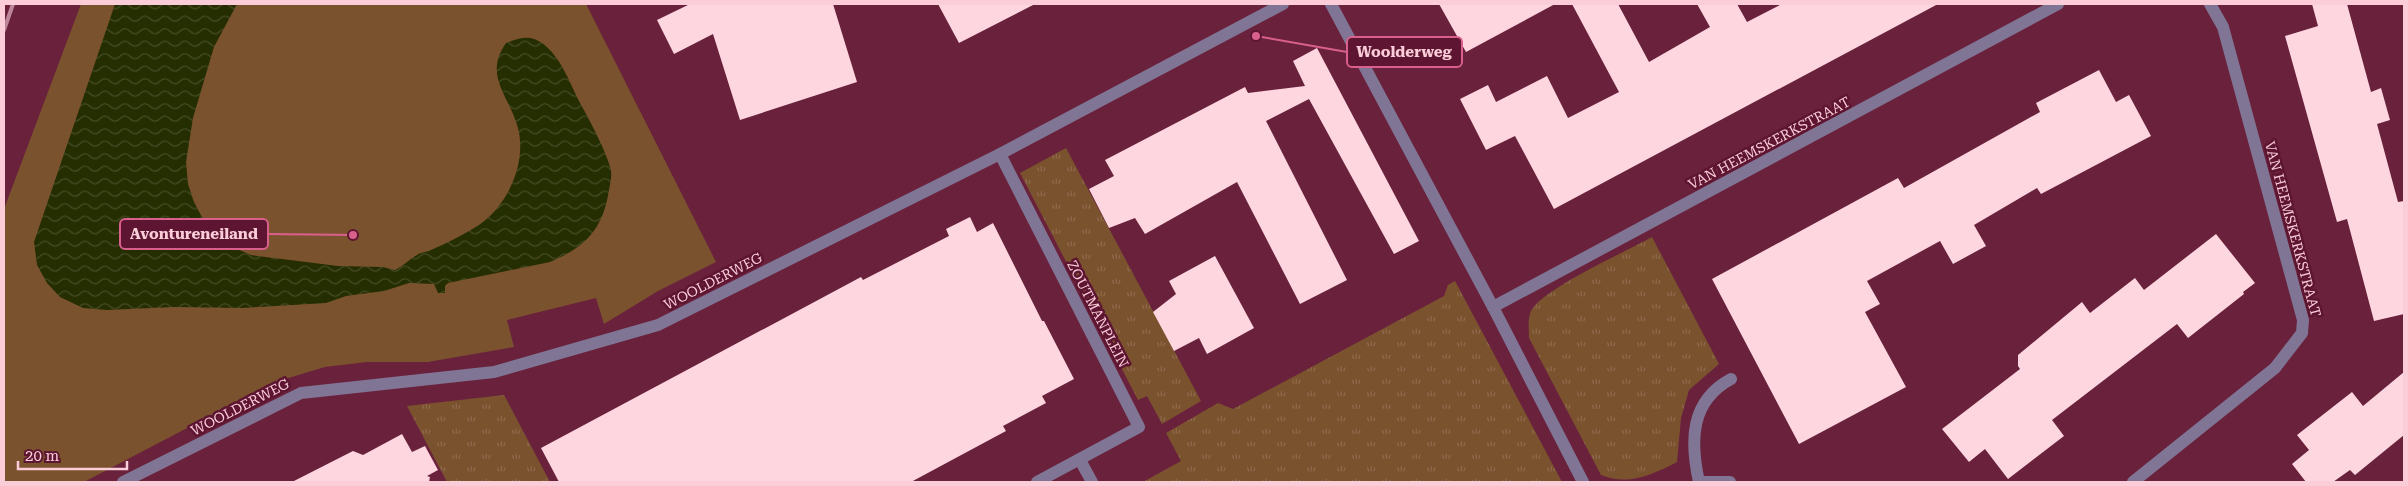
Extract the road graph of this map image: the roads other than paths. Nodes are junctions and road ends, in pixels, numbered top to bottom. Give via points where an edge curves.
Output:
1 (1283, 4) edge
2 (1331, 4) edge
3 (2058, 4) edge
4 (2210, 4) edge
5 (1000, 154) junction
6 (1494, 307) junction
7 (1731, 379) dead end
8 (1080, 460) junction
9 (123, 482) edge
10 (1037, 482) edge
11 (1092, 482) edge
12 (1583, 482) edge
13 (1699, 482) edge
14 (1730, 482) edge
15 (2133, 482) edge

1 - 5 street, WOOLDERWEG
2 - 6 street
3 - 6 street, VAN HEEMSKERKSTRAAT
4 - 15 street, VAN HEEMSKERKSTRAAT via 2223,28 2303,320 2302,333 2275,368
5 - 8 street, ZOUTMANPLEIN via 1139,428
5 - 9 street, WOOLDERWEG via 658,325 494,372 302,393
6 - 12 street
7 - 13 street via 1708,398 1699,414 1693,456
8 - 10 street
8 - 11 street
13 - 14 street

